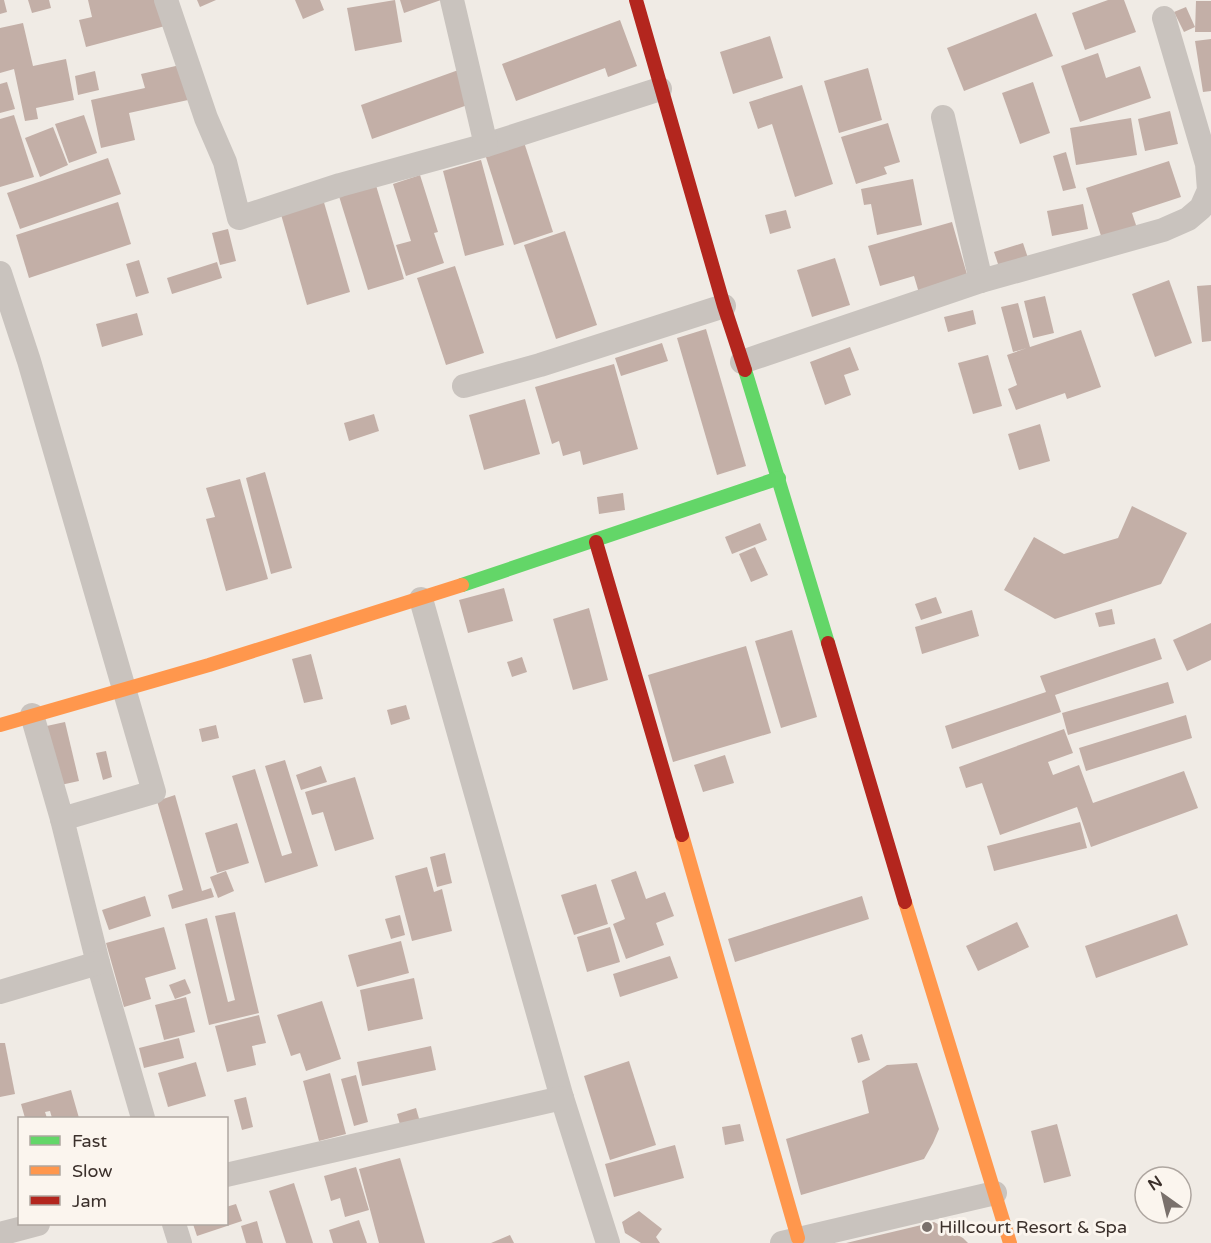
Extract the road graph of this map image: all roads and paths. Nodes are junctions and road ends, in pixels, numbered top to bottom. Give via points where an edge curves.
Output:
1 (166, 0) edge
2 (452, 0) edge
3 (636, 0) edge
4 (1164, 18) dead end
5 (660, 89) junction
6 (943, 117) dead end
7 (486, 145) junction
8 (0, 273) edge
9 (981, 281) junction
10 (724, 306) junction
11 (742, 362) junction
12 (464, 386) dead end
13 (778, 478) junction
14 (596, 542) junction
15 (422, 599) junction
16 (126, 690) junction
17 (32, 715) junction
18 (0, 725) edge
19 (63, 819) junction
20 (98, 963) junction
21 (0, 992) edge
22 (562, 1098) junction
23 (142, 1117) edge
24 (228, 1174) edge
25 (995, 1193) junction
26 (34, 1225) edge
27 (174, 1225) edge
28 (0, 1234) edge
29 (790, 1241) edge
30 (180, 1243) edge
31 (608, 1243) edge
32 (1010, 1243) edge

1 - 7 street via 225,162 239,218 340,185
2 - 7 street
3 - 5 street
4 - 9 street via 1207,164 1209,190 1201,208 1188,219 1163,230
5 - 7 street
5 - 10 street
6 - 9 street
8 - 16 street
9 - 11 street
10 - 11 street
10 - 12 street
11 - 13 street
13 - 14 street
13 - 25 street
14 - 15 street
14 - 29 street
15 - 16 street
15 - 22 street
16 - 17 street
16 - 19 street via 154,792
17 - 18 street
17 - 19 street
19 - 20 street
20 - 21 street
20 - 23 street
22 - 24 street
22 - 31 street
25 - 29 street
25 - 32 street
26 - 28 street
27 - 30 street

